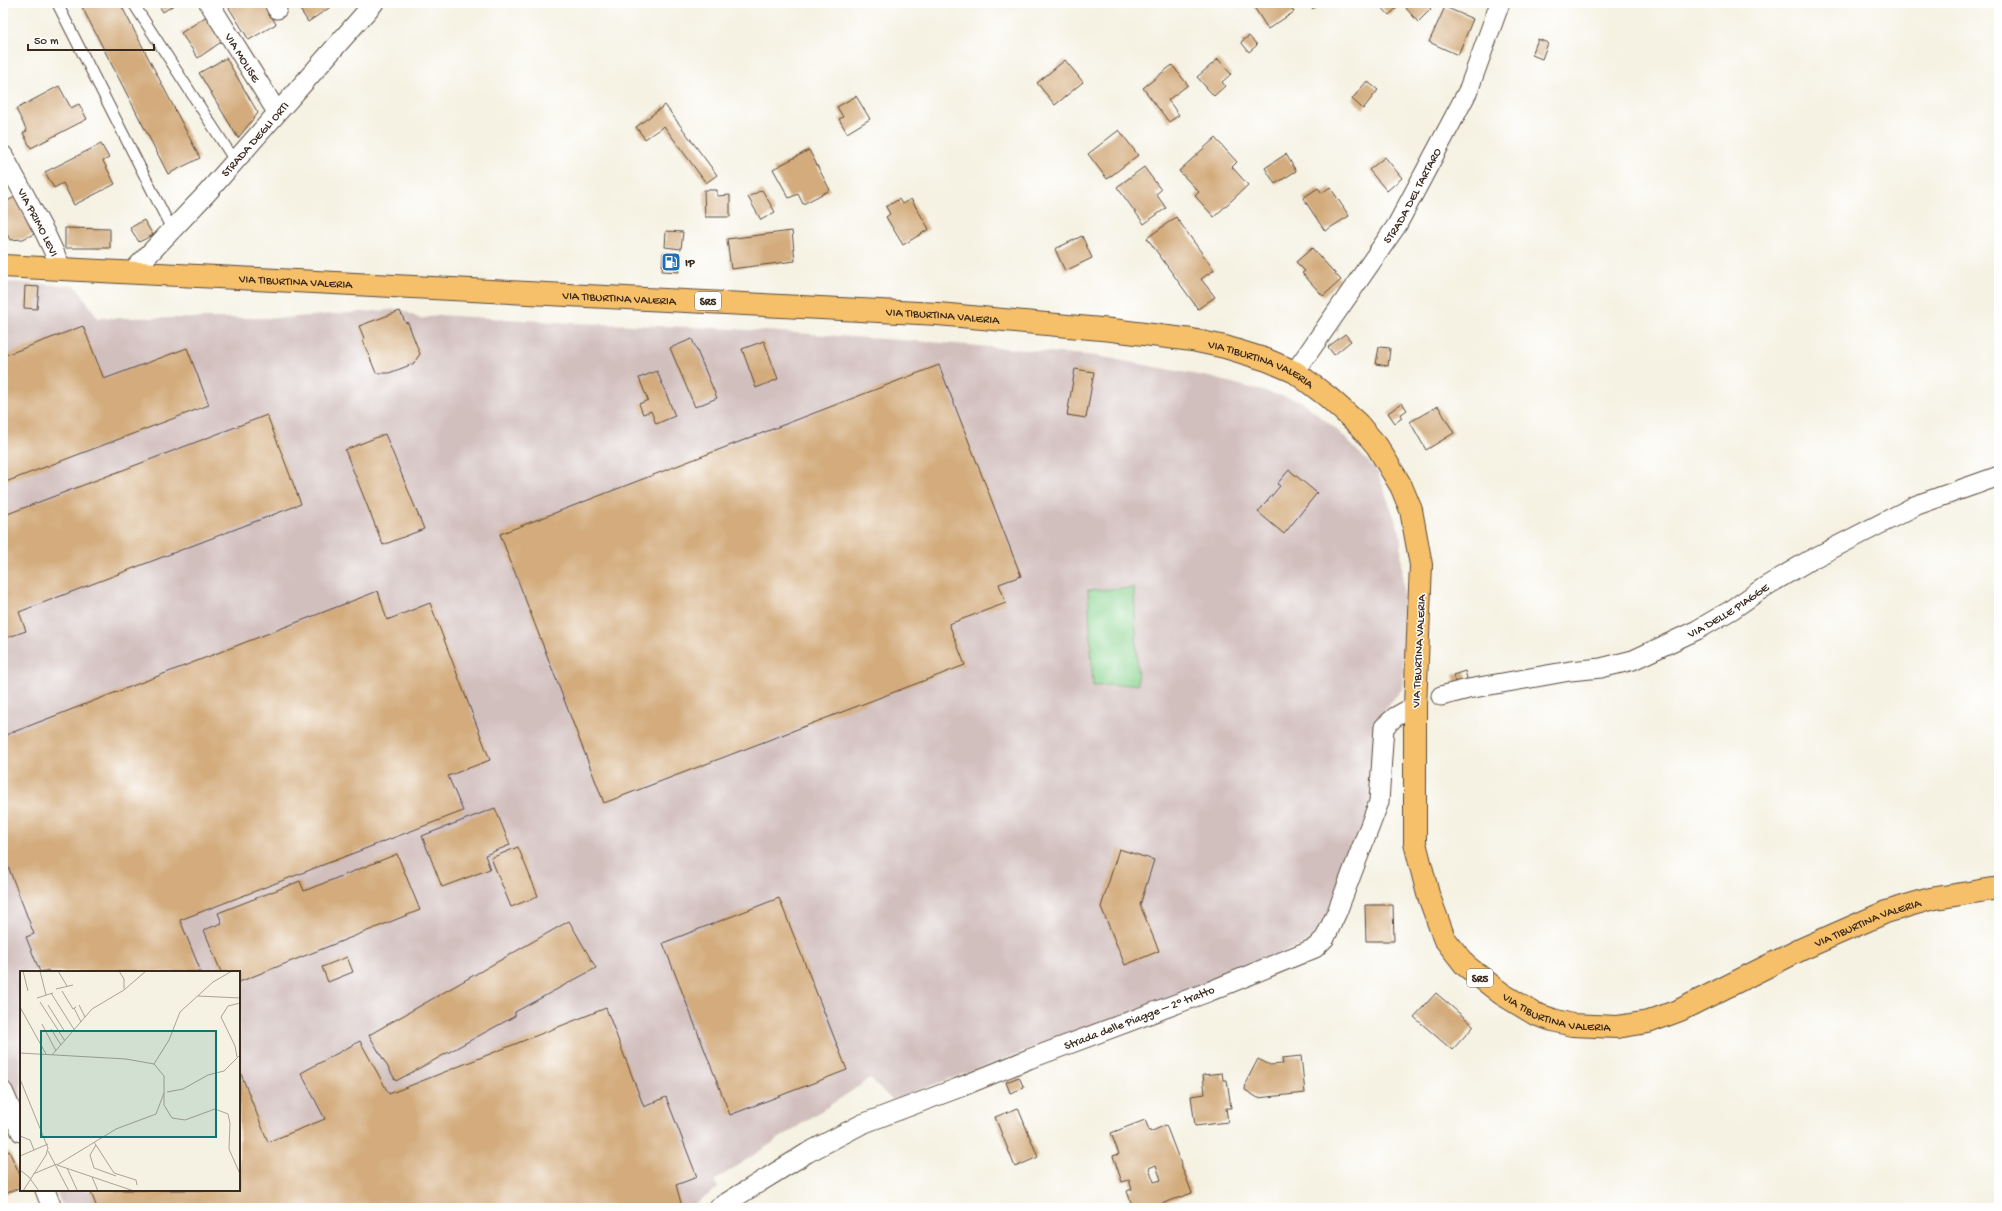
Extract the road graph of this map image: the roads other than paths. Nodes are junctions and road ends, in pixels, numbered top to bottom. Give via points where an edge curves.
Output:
1 (57, 3) edge
2 (133, 3) edge
3 (209, 3) edge
4 (374, 3) edge
5 (1500, 3) edge
6 (277, 112) junction
7 (3, 155) edge
8 (235, 161) junction
9 (172, 230) junction
10 (3, 266) edge
11 (62, 269) junction
12 (132, 272) junction
13 (1295, 372) junction
14 (1999, 476) edge
15 (1441, 696) dead end
16 (1415, 706) junction
17 (1999, 888) edge
18 (3, 1091) edge
19 (20, 1130) edge
20 (45, 1191) edge
21 (52, 1208) edge
22 (718, 1208) edge

1 - 9 lane
2 - 8 lane
3 - 6 street, VIA MOLISE
4 - 6 street, STRADA DEGLI ORTI
5 - 13 street, STRADA DEL TARTARO via 1468,91 1397,225
6 - 8 street, STRADA DEGLI ORTI
7 - 11 street, VIA PRIMO LEVI
8 - 9 street, STRADA DEGLI ORTI
9 - 12 street, STRADA DEGLI ORTI
10 - 11 main road, VIA TIBURTINA VALERIA / SR5
11 - 12 main road, VIA TIBURTINA VALERIA / SR5
12 - 13 main road, VIA TIBURTINA VALERIA / SR5 via 827,307 1019,321 1225,346
13 - 16 main road, VIA TIBURTINA VALERIA / SR5 via 1328,396 1370,437 1401,486 1411,510 1421,566
14 - 15 street, VIA DELLE PIAGGE via 1902,512 1810,560 1697,630 1633,660
16 - 17 main road, VIA TIBURTINA VALERIA / SR5 via 1416,843 1428,894 1440,927 1457,957 1475,974 1516,1004 1553,1020 1579,1026 1602,1027 1654,1020 1680,1010 1808,946 1886,912 1930,899
16 - 22 street, Strada delle Piagge – 2º tratto via 1384,727 1379,802 1337,912 1325,938 1315,948 1208,992 862,1124 807,1153
18 - 19 street
20 - 21 street

